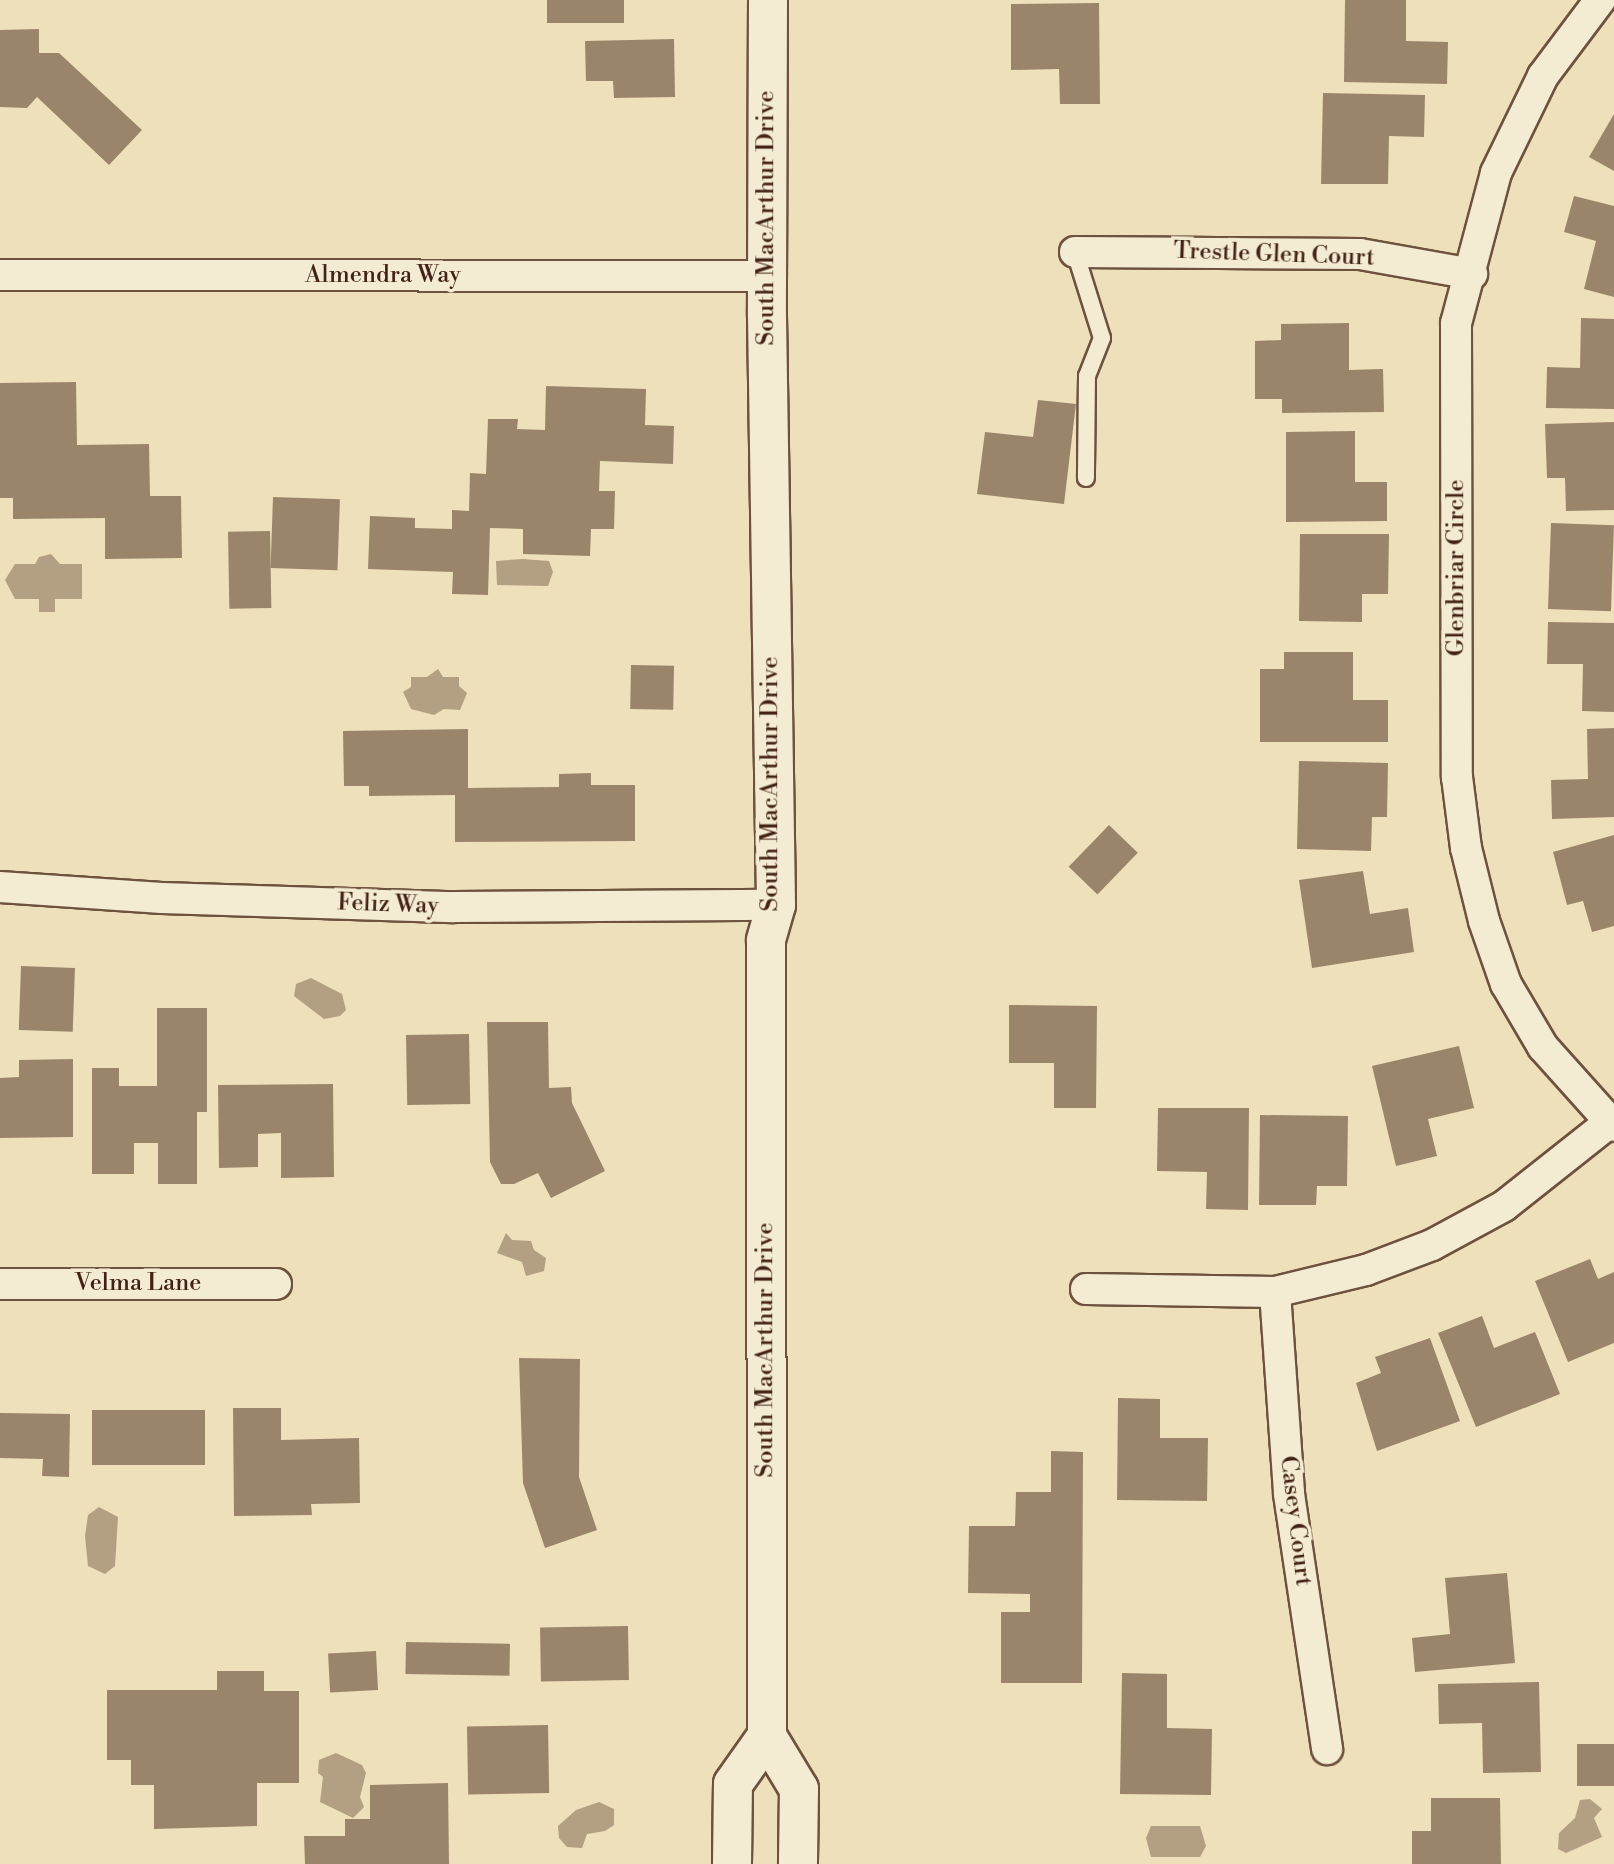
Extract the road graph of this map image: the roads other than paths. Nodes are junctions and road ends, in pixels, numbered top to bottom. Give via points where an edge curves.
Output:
1 (768, 0) edge
2 (1600, 0) edge
3 (1075, 252) joint
4 (0, 275) edge
5 (1472, 275) junction
6 (767, 276) junction
7 (1086, 478) dead end
8 (0, 887) edge
9 (776, 905) junction
10 (1612, 1124) edge
11 (0, 1284) edge
12 (276, 1284) dead end
13 (1086, 1289) dead end
14 (1275, 1292) junction
15 (767, 1736) junction
16 (1327, 1749) dead end
17 (733, 1864) edge
18 (798, 1864) edge

1 - 6 street, South MacArthur Drive
2 - 5 street, Glenbriar Circle via 1543,76 1496,173
3 - 5 street, Trestle Glen Court via 1360,254
3 - 7 lane via 1102,338 1087,376
4 - 6 street, Almendra Way
5 - 10 street, Glenbriar Circle via 1456,323 1457,777 1466,848 1506,984 1543,1047
6 - 9 street, South MacArthur Drive
8 - 9 street, Feliz Way via 162,898 454,907
9 - 15 street, South MacArthur Drive via 766,941
10 - 14 street via 1504,1206 1432,1245 1366,1270
11 - 12 street, Velma Lane
13 - 14 street
14 - 16 street, Casey Court via 1290,1494
15 - 17 street via 733,1784
15 - 18 street via 799,1789

